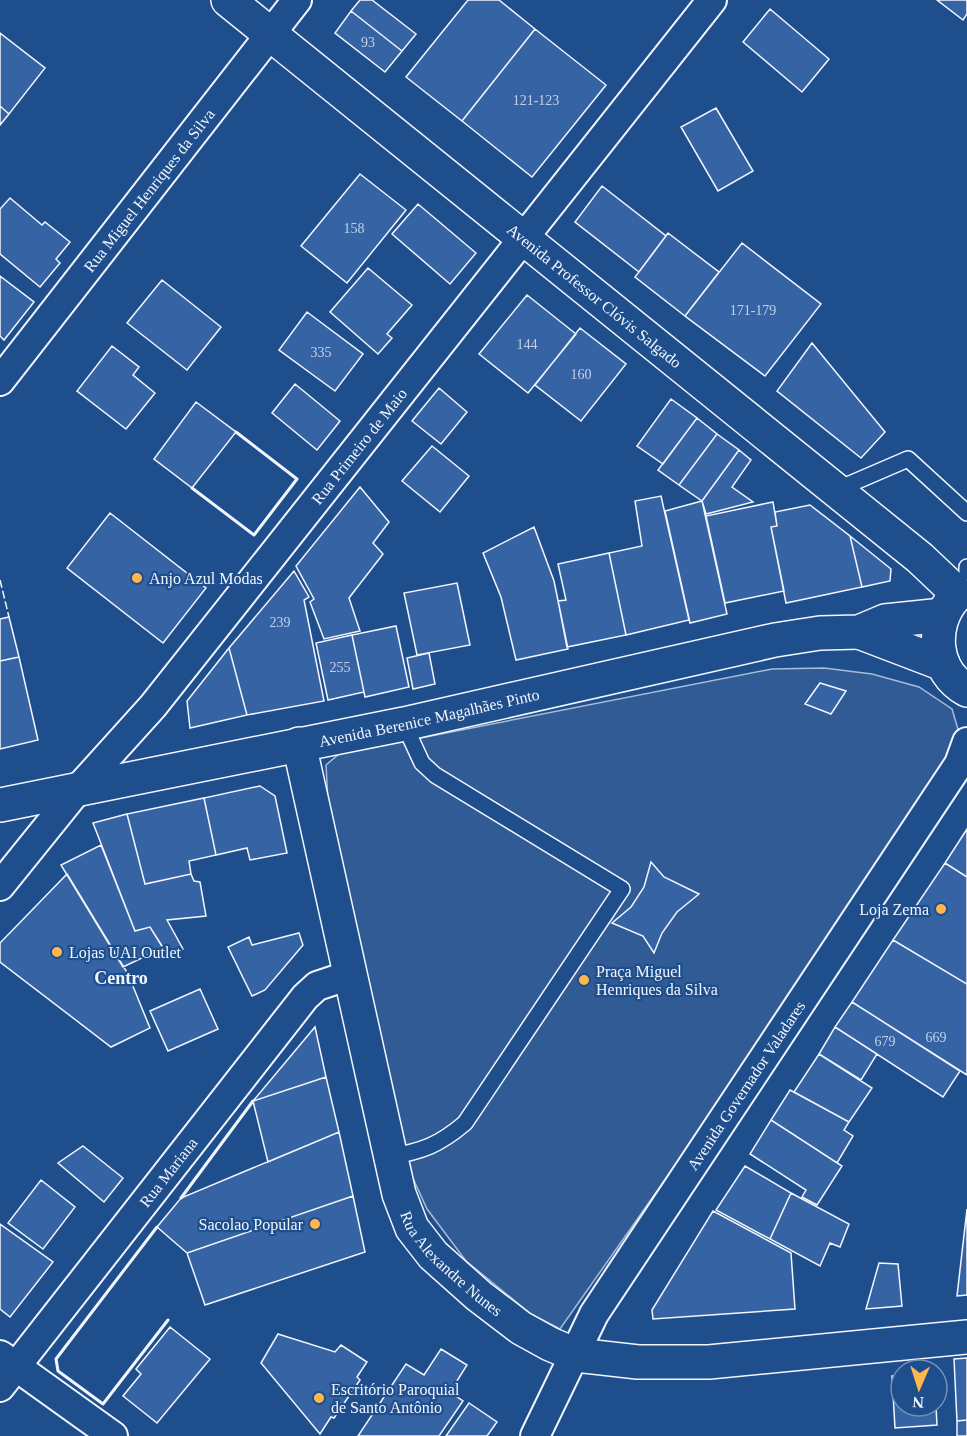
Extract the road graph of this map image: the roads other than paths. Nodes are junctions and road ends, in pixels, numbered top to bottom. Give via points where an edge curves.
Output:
1 (228, 0) edge
2 (297, 0) edge
3 (712, 0) edge
4 (270, 33) junction
5 (525, 238) junction
6 (0, 381) edge
7 (836, 490) junction
8 (967, 513) edge
9 (960, 587) edge
10 (859, 632) junction
11 (943, 663) junction
12 (967, 690) edge
13 (405, 724) junction
14 (967, 742) edge
15 (298, 744) junction
16 (79, 789) junction
17 (0, 805) edge
18 (0, 886) edge
19 (350, 975) junction
20 (389, 1156) junction
21 (967, 1338) edge
22 (576, 1355) junction
23 (5, 1370) edge
24 (113, 1436) edge
25 (535, 1436) edge

1 - 4 main road, Avenida Professor Clóvis Salgado
2 - 4 street, Rua Miguel Henriques da Silva
3 - 5 street, Rua Primeiro de Maio
4 - 5 main road, Avenida Professor Clóvis Salgado
4 - 6 street, Rua Miguel Henriques da Silva
5 - 7 main road, Avenida Professor Clóvis Salgado
5 - 16 street, Rua Primeiro de Maio via 153,706
7 - 8 lane via 909,459
7 - 9 main road, Avenida Professor Clóvis Salgado
9 - 10 main road, Avenida Berenice Magalhães Pinto
9 - 11 main road via 938,632
10 - 11 main road, Avenida Berenice Magalhães Pinto
10 - 13 main road, Avenida Berenice Magalhães Pinto via 775,640
11 - 12 main road via 951,677
13 - 15 main road, Avenida Berenice Magalhães Pinto
13 - 20 lane via 422,763 435,775 622,889 465,1123 443,1142
14 - 22 street, Avenida Governador Valadares via 959,764 594,1314
15 - 16 main road, Avenida Berenice Magalhães Pinto
15 - 19 main road, Rua Alexandre Nunes
16 - 17 main road, Avenida Berenice Magalhães Pinto
16 - 18 street, Rua Primeiro de Maio
19 - 20 main road, Rua Alexandre Nunes
19 - 23 street, Rua Mariana via 317,986 305,998
20 - 22 main road, Rua Alexandre Nunes via 412,1228 433,1255 521,1328
21 - 22 main road, Rua Alexandre Nunes via 709,1362 638,1362
22 - 25 street, Avenida Governador Valadares
23 - 24 street

